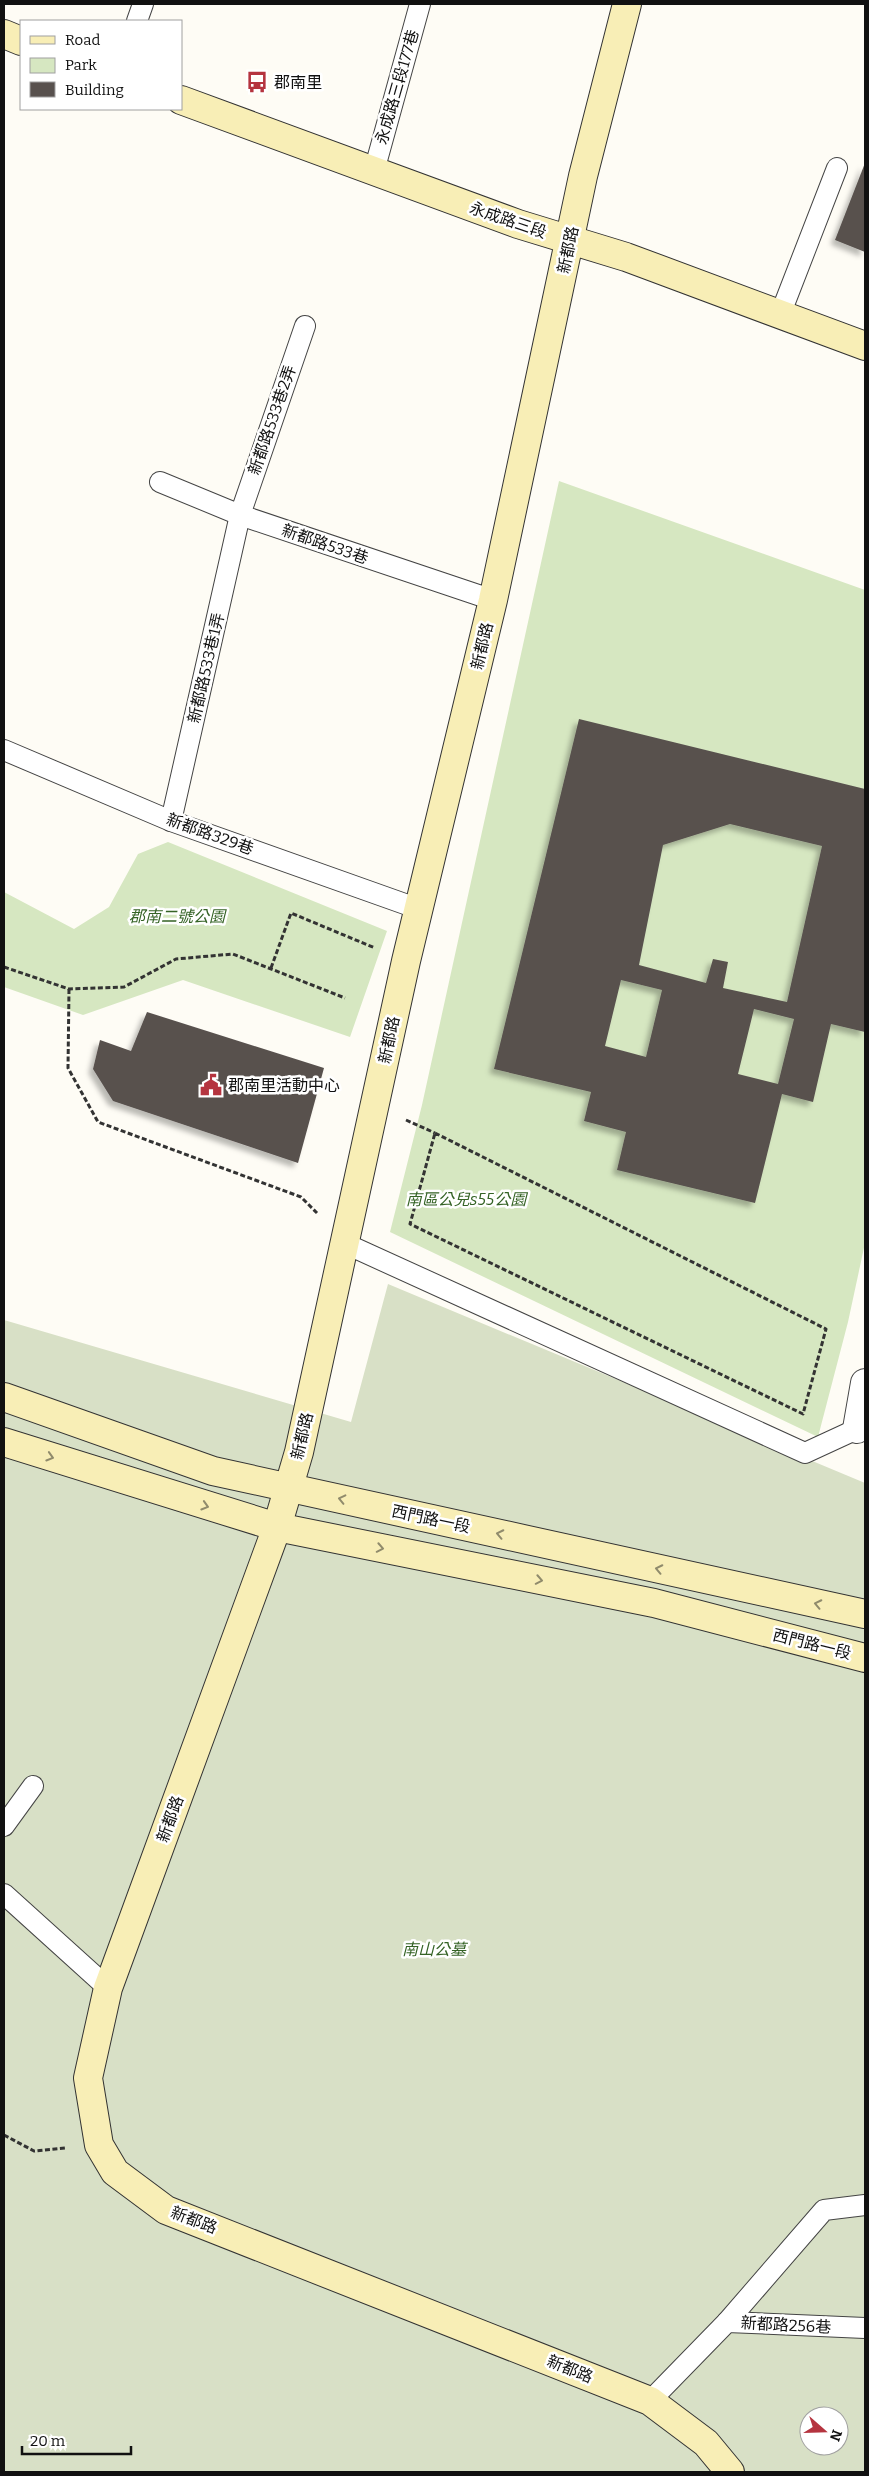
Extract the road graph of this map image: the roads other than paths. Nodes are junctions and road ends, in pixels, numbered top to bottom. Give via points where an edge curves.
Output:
1 (143, 4) edge
2 (420, 4) edge
3 (627, 4) edge
4 (137, 20) edge
5 (4, 34) edge
6 (20, 41) edge
7 (182, 100) edge
8 (837, 168) dead end
9 (374, 171) junction
10 (570, 241) junction
11 (780, 315) junction
12 (305, 326) dead end
13 (865, 346) edge
14 (160, 482) dead end
15 (240, 515) junction
16 (493, 600) junction
17 (4, 750) edge
18 (171, 821) junction
19 (419, 909) junction
20 (344, 1243) junction
21 (864, 1392) edge
22 (4, 1397) edge
23 (857, 1428) joint
24 (4, 1442) edge
25 (289, 1487) junction
26 (277, 1527) junction
27 (865, 1614) edge
28 (865, 1658) edge
29 (33, 1786) dead end
30 (4, 1826) edge
31 (4, 1894) edge
32 (108, 1988) junction
33 (865, 2205) edge
34 (727, 2322) junction
35 (865, 2328) edge
36 (650, 2401) junction
37 (730, 2472) edge

1 - 4 lane
2 - 9 lane, 永成路三段177巷
3 - 10 street, 新都路
5 - 6 street
7 - 9 street, 永成路三段
8 - 11 lane
9 - 10 street, 永成路三段
10 - 11 street, 永成路三段 via 626,257
10 - 16 street, 新都路
11 - 13 street, 永成路三段
12 - 15 lane, 新都路533巷2弄
14 - 15 lane, 新都路533巷
15 - 16 lane, 新都路533巷
15 - 18 lane, 新都路533巷1弄
16 - 19 street, 新都路
17 - 18 lane, 新都路329巷
18 - 19 lane, 新都路329巷
19 - 20 street, 新都路
20 - 23 lane via 805,1453
20 - 25 street, 新都路
21 - 23 street
22 - 25 street, 西門路一段 via 213,1471
24 -> 26 street, 西門路一段
25 - 26 street, 新都路
27 -> 25 street, 西門路一段
26 -> 28 street, 西門路一段 via 654,1603
26 - 32 street, 新都路
29 - 30 lane
31 - 32 lane
32 - 36 street, 新都路 via 88,2078 100,2145 115,2172 166,2210
33 - 34 lane via 824,2210
34 - 35 lane, 新都路256巷
34 - 36 lane, 新都路256巷
36 - 37 street, 新都路 via 706,2443

